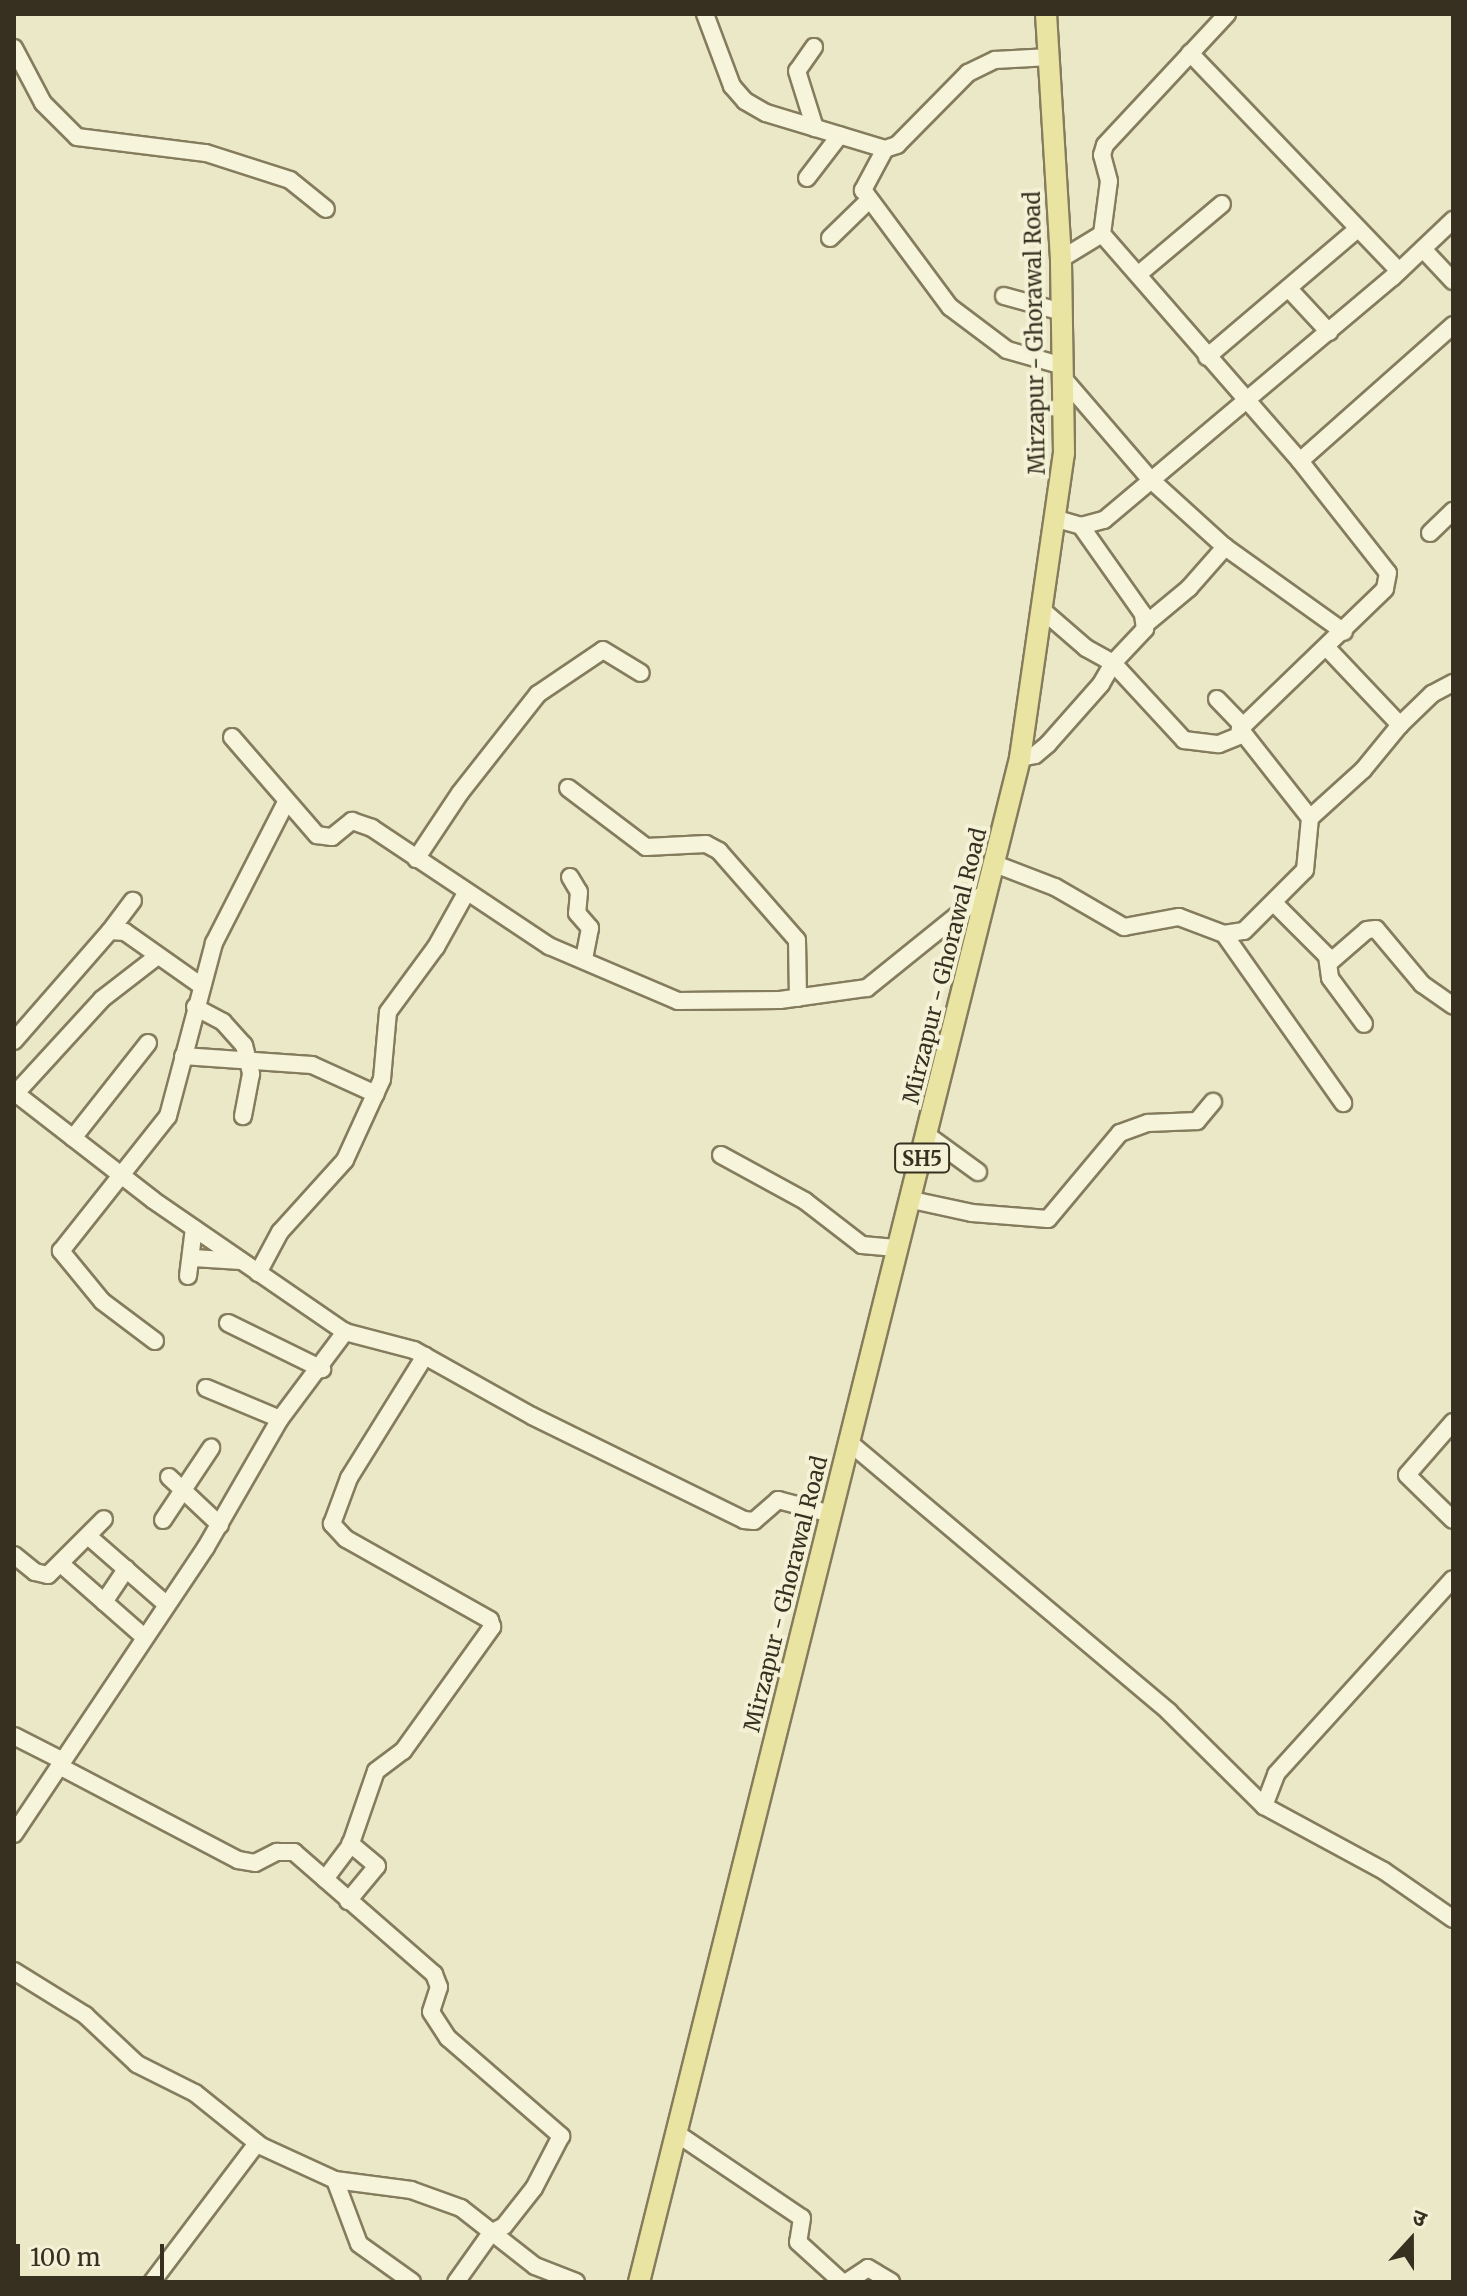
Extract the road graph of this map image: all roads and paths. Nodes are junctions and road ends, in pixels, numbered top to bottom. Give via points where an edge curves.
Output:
1 (705, 14) edge
2 (1046, 14) edge
3 (1227, 14) edge
4 (814, 47) dead end
5 (14, 48) edge
6 (1190, 53) junction
7 (1050, 57) junction
8 (815, 128) junction
9 (840, 135) junction
10 (885, 149) junction
11 (807, 178) dead end
12 (868, 201) junction
13 (1222, 204) dead end
14 (326, 209) dead end
15 (1453, 220) edge
16 (1356, 230) junction
17 (1102, 234) junction
18 (830, 238) dead end
19 (1423, 249) junction
20 (1061, 259) junction
21 (1399, 271) junction
22 (1140, 273) junction
23 (1453, 281) edge
24 (1289, 289) junction
25 (1004, 296) dead end
26 (1062, 312) junction
27 (1453, 325) edge
28 (1329, 332) junction
29 (1207, 357) junction
30 (1063, 372) junction
31 (1246, 401) junction
32 (1300, 461) junction
33 (1150, 479) junction
34 (1453, 511) edge
35 (1057, 519) junction
36 (1081, 526) junction
37 (1430, 533) dead end
38 (1225, 547) junction
39 (1041, 609) junction
40 (1147, 623) junction
41 (1344, 632) junction
42 (1328, 649) junction
43 (1113, 663) junction
44 (641, 673) dead end
45 (1453, 683) edge
46 (1217, 699) dead end
47 (1400, 725) junction
48 (1241, 730) junction
49 (232, 737) dead end
50 (1020, 758) junction
51 (568, 788) dead end
52 (285, 804) junction
53 (1310, 818) junction
54 (416, 859) junction
55 (995, 864) junction
56 (570, 877) dead end
57 (987, 891) junction
58 (466, 893) junction
59 (133, 901) dead end
60 (1275, 904) junction
61 (110, 931) junction
62 (1224, 934) junction
63 (155, 958) junction
64 (584, 959) junction
65 (1329, 963) junction
66 (200, 985) junction
67 (798, 998) junction
68 (1453, 1006) edge
69 (195, 1007) junction
70 (1364, 1024) dead end
71 (14, 1041) edge
72 (148, 1043) dead end
73 (183, 1056) junction
74 (248, 1057) junction
75 (15, 1092) edge
76 (376, 1094) junction
77 (1213, 1102) dead end
78 (1343, 1103) dead end
79 (243, 1116) dead end
80 (927, 1135) junction
81 (73, 1138) junction
82 (721, 1155) dead end
83 (978, 1172) dead end
84 (124, 1177) junction
85 (912, 1200) junction
86 (194, 1228) junction
87 (899, 1248) junction
88 (193, 1258) junction
89 (241, 1261) junction
90 (258, 1273) junction
91 (188, 1276) dead end
92 (228, 1323) dead end
93 (345, 1332) junction
94 (155, 1341) dead end
95 (425, 1356) junction
96 (322, 1369) junction
97 (206, 1388) dead end
98 (280, 1419) junction
99 (1453, 1422) edge
100 (850, 1443) junction
101 (211, 1448) dead end
102 (169, 1477) dead end
103 (185, 1491) junction
104 (831, 1514) junction
105 (104, 1519) dead end
106 (163, 1520) dead end
107 (1453, 1520) edge
108 (220, 1525) junction
109 (88, 1536) junction
110 (15, 1558) edge
111 (61, 1564) junction
112 (126, 1569) junction
113 (1453, 1579) edge
114 (104, 1602) junction
115 (166, 1604) junction
116 (144, 1637) junction
117 (14, 1736) edge
118 (61, 1763) junction
119 (1264, 1806) junction
120 (14, 1834) edge
121 (350, 1843) junction
122 (325, 1879) junction
123 (348, 1901) junction
124 (1453, 1919) edge
125 (14, 1971) edge
126 (679, 2135) junction
127 (257, 2143) junction
128 (335, 2180) junction
129 (491, 2233) junction
130 (152, 2282) edge
131 (412, 2282) edge
132 (456, 2282) edge
133 (576, 2282) edge
134 (639, 2282) edge
135 (844, 2282) edge
136 (891, 2282) edge

1 - 8 street via 732,86 745,101
2 - 7 main road, Mirzapur - Ghorawal Road / SH5
3 - 6 street
4 - 8 street via 797,71
5 - 14 street via 43,103 77,137 206,153 290,180
6 - 16 street
6 - 17 street via 1102,150 1109,181
7 - 10 street via 995,60 968,73 897,145
7 - 20 main road, Mirzapur - Ghorawal Road / SH5
8 - 9 street
9 - 10 street
9 - 11 street
10 - 12 street via 863,184
12 - 18 street
12 - 30 street via 972,329 1007,350
13 - 22 street
15 - 19 street
16 - 21 street
16 - 24 street
17 - 20 street
17 - 22 street
19 - 21 street
19 - 23 street
20 - 26 main road, Mirzapur - Ghorawal Road / SH5
21 - 28 street
22 - 29 street
24 - 28 street
24 - 29 street
25 - 26 street
26 - 30 main road, Mirzapur - Ghorawal Road / SH5
27 - 32 street
28 - 31 street
29 - 31 street
30 - 33 street
30 - 35 main road, Mirzapur - Ghorawal Road / SH5 via 1064,453
31 - 32 street
31 - 33 street
32 - 41 street via 1388,573 1385,589
33 - 36 street via 1104,520
33 - 38 street
34 - 37 street
35 - 36 street
35 - 39 main road, Mirzapur - Ghorawal Road / SH5
36 - 40 street
38 - 40 street via 1189,588
38 - 41 street
39 - 43 street via 1086,648
39 - 50 main road, Mirzapur - Ghorawal Road / SH5
40 - 43 street
41 - 42 street
42 - 47 street
42 - 48 street
43 - 48 street via 1184,740 1219,744
43 - 50 street via 1048,744 1035,755
44 - 54 street via 603,650 538,694
45 - 47 street via 1432,694
46 - 48 street
47 - 53 street via 1363,770
48 - 53 street
49 - 52 street
50 - 55 main road, Mirzapur - Ghorawal Road / SH5
51 - 67 street via 646,847 706,844 719,851 797,940
52 - 54 street via 325,839 352,821
52 - 66 street via 228,909
53 - 60 street via 1304,837 1308,863
54 - 58 street
55 - 57 main road, Mirzapur - Ghorawal Road / SH5
55 - 62 street via 1055,887 1124,927 1179,917
56 - 64 street via 579,892 577,913 590,928
57 - 67 street via 867,988
57 - 80 main road, Mirzapur - Ghorawal Road / SH5
58 - 64 street via 549,946
58 - 76 street via 436,947 388,1012 387,1059
59 - 61 street
60 - 62 street via 1244,931
60 - 65 street
61 - 63 street via 125,932
61 - 71 street
62 - 78 street
63 - 66 street
63 - 75 street via 102,999
64 - 67 street via 678,1001
65 - 68 street via 1367,930 1376,929 1422,984
65 - 70 street via 1330,978
66 - 69 street
69 - 73 street
69 - 74 street via 236,1032
72 - 81 street
73 - 74 street
73 - 84 street via 168,1116
74 - 76 street via 312,1065
74 - 79 street via 251,1074
75 - 81 street
76 - 90 street via 345,1160 280,1232
77 - 85 street via 1197,1121 1148,1123 1120,1133 1048,1219 972,1213
80 - 83 street
80 - 85 main road, Mirzapur - Ghorawal Road / SH5
81 - 84 street
82 - 87 street via 805,1201 862,1245
84 - 86 street
84 - 94 street via 65,1242 61,1255 102,1301
85 - 87 main road, Mirzapur - Ghorawal Road / SH5
86 - 88 street
86 - 89 street
87 - 100 main road, Mirzapur - Ghorawal Road / SH5
88 - 89 street
88 - 91 street
89 - 90 street
90 - 93 street
92 - 96 street
93 - 95 street
93 - 96 street
95 - 104 street via 532,1416 744,1520 754,1521 778,1500
95 - 121 street via 349,1478 332,1524 346,1539 417,1575 493,1624 403,1751 376,1771
96 - 98 street
97 - 98 street
98 - 108 street
99 - 107 street via 1407,1475
100 - 104 main road, Mirzapur - Ghorawal Road / SH5
100 - 119 street via 1169,1712
101 - 103 street
102 - 103 street
103 - 106 street
103 - 108 street
104 - 126 main road, Mirzapur - Ghorawal Road / SH5
105 - 109 street
108 - 115 street
109 - 111 street
109 - 112 street
110 - 111 street via 42,1575
111 - 114 street
112 - 114 street
112 - 115 street
113 - 119 street via 1276,1774
114 - 116 street
115 - 116 street
116 - 118 street
117 - 118 street
118 - 120 street
118 - 122 street via 238,1860 255,1863 289,1851
119 - 124 street via 1384,1871
121 - 122 street
121 - 123 street via 377,1866
122 - 123 street
123 - 129 street via 434,1974 439,1987 431,2012 448,2038 561,2136 534,2188 504,2226
125 - 127 street via 85,2015 137,2064 195,2093
126 - 134 main road, Mirzapur - Ghorawal Road / SH5
126 - 135 street via 802,2218 798,2242
127 - 128 street
127 - 130 street
128 - 129 street via 429,2195 461,2208
128 - 131 street via 359,2244
129 - 132 street
129 - 133 street via 535,2266
135 - 136 street via 868,2268

